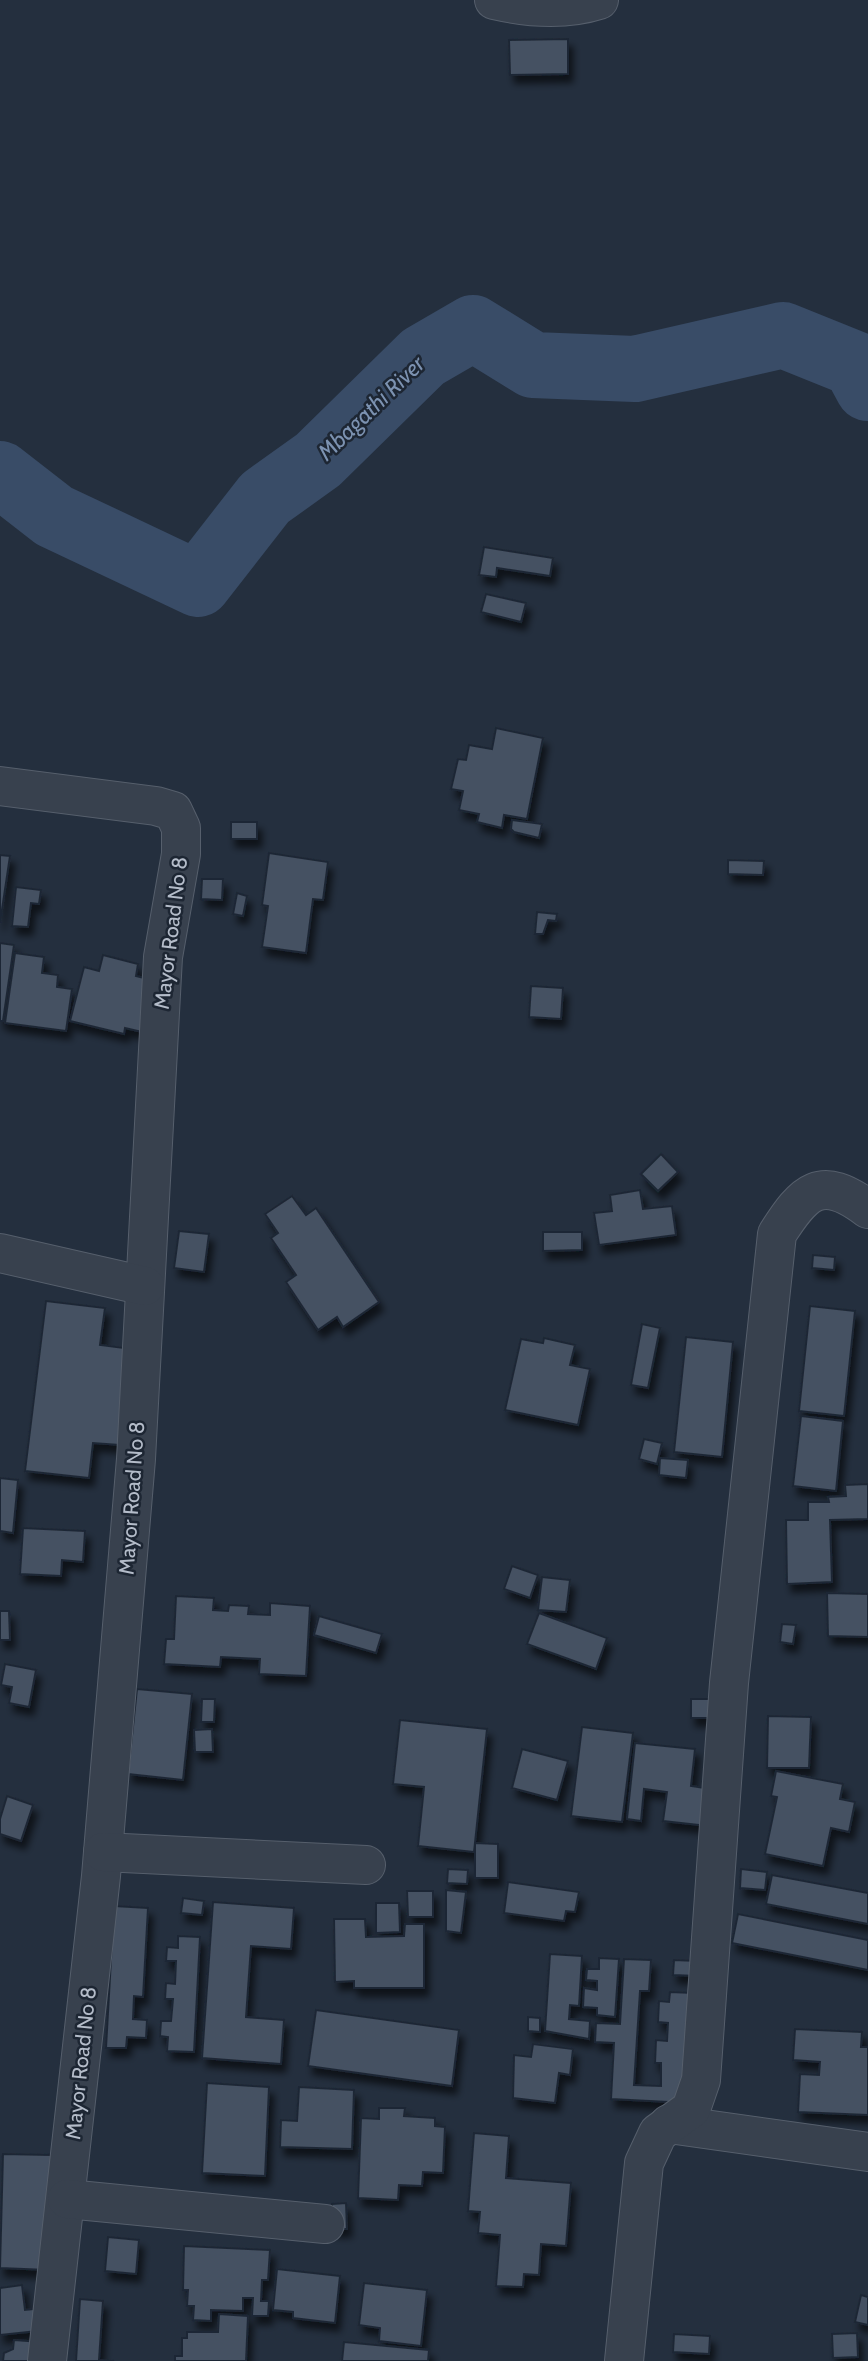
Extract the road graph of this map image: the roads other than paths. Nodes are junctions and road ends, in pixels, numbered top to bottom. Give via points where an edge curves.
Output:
1 (494, 0) edge
2 (599, 0) edge
3 (0, 786) edge
4 (868, 1209) edge
5 (0, 1253) edge
6 (145, 1286) junction
7 (103, 1852) junction
8 (366, 1865) dead end
9 (669, 2124) junction
10 (868, 2152) edge
11 (67, 2199) junction
12 (325, 2224) dead end
13 (47, 2361) edge
14 (624, 2361) edge

1 - 2 street via 530,7 581,6
3 - 6 street, Mayor Road No 8 via 156,806 173,811 181,828 181,854 163,957
4 - 9 street via 838,1191 813,1192 798,1201 777,1234 729,1683 701,2080 691,2109
5 - 6 street
6 - 7 street, Mayor Road No 8 via 136,1459
7 - 8 street
7 - 11 street, Mayor Road No 8
9 - 10 street
9 - 14 street via 658,2133 644,2163
11 - 12 street
11 - 13 street, Mayor Road No 8

